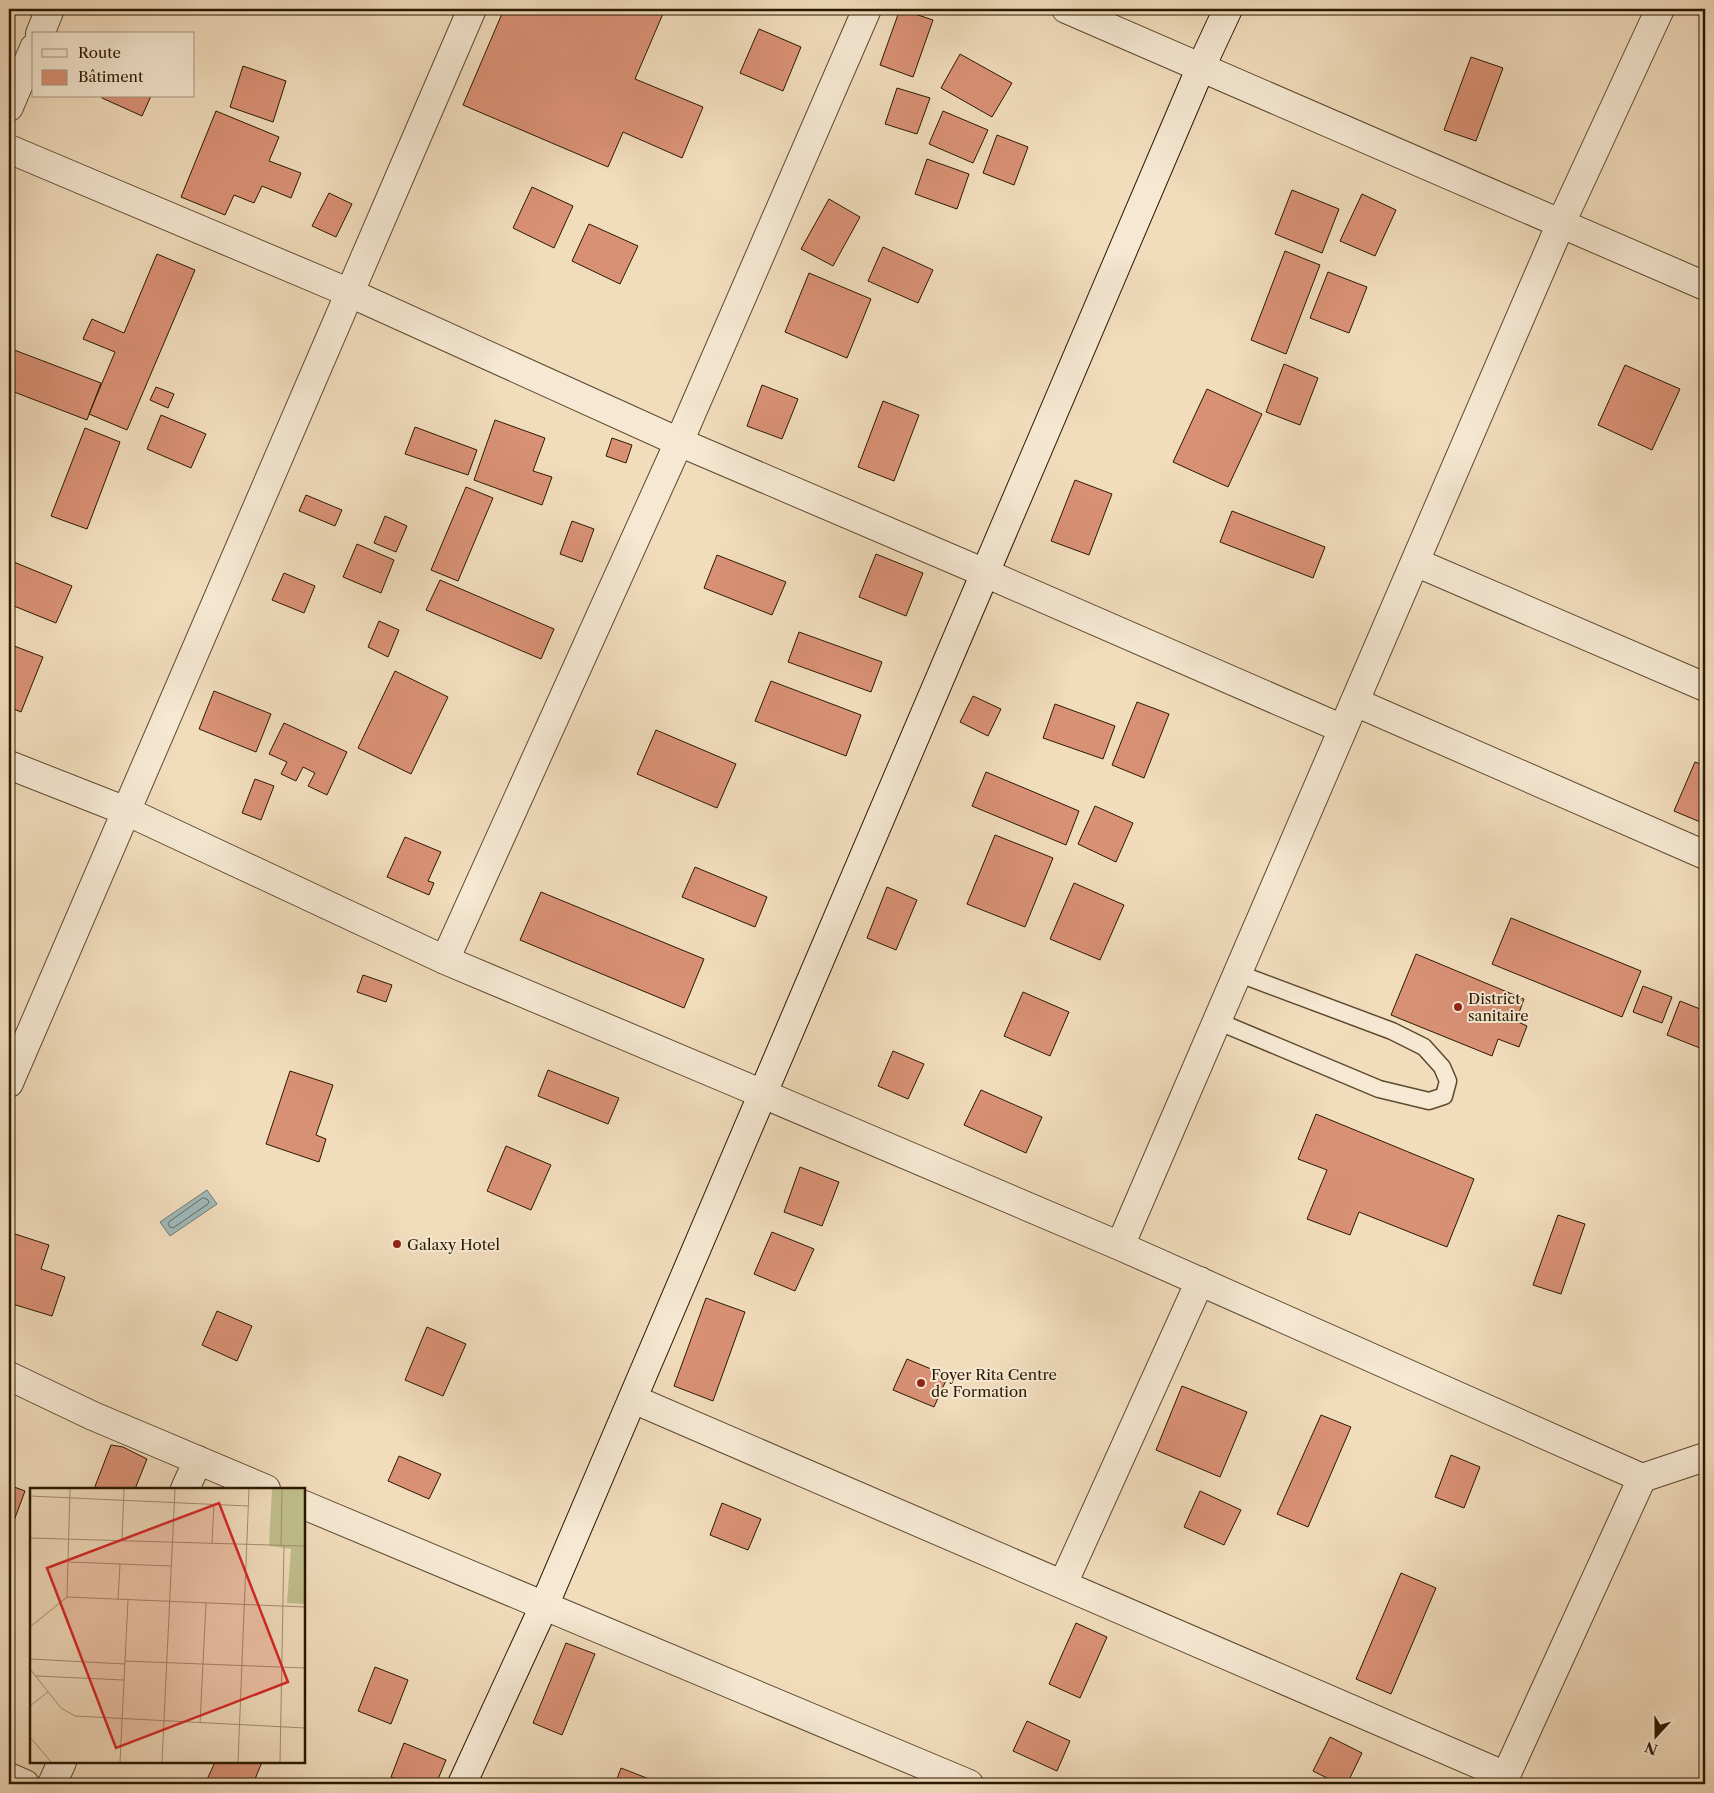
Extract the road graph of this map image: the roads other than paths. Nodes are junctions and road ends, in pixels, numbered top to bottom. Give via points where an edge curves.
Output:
1 (50, 9) edge
2 (472, 9) edge
3 (867, 9) edge
4 (1066, 9) edge
5 (1228, 9) edge
6 (1660, 9) edge
7 (41, 32) edge
8 (32, 53) edge
9 (1201, 67) junction
10 (9, 107) edge
11 (9, 149) edge
12 (1561, 223) junction
13 (1705, 286) edge
14 (350, 293) junction
15 (678, 442) junction
16 (1415, 562) junction
17 (985, 573) junction
18 (1705, 687) edge
19 (1355, 702) junction
20 (1343, 729) junction
21 (9, 764) edge
22 (126, 811) junction
23 (1705, 855) edge
24 (445, 960) junction
25 (1237, 974) junction
26 (1217, 1021) junction
27 (9, 1083) edge
28 (763, 1094) junction
29 (1120, 1246) junction
30 (1200, 1281) junction
31 (9, 1376) edge
32 (633, 1399) junction
33 (1705, 1457) edge
34 (198, 1460) junction
35 (1642, 1478) junction
36 (185, 1488) edge
37 (264, 1488) edge
38 (305, 1505) edge
39 (1062, 1584) junction
40 (544, 1606) junction
41 (62, 1763) edge
42 (9, 1777) edge
43 (1504, 1780) edge
44 (24, 1784) edge
45 (52, 1784) edge
46 (462, 1784) edge
47 (969, 1784) edge

1 - 7 street
2 - 14 street
3 - 15 street
4 - 9 street
5 - 9 street
6 - 12 street
8 - 10 street
9 - 12 street
9 - 17 street
11 - 14 street
12 - 13 street
12 - 16 street
14 - 15 street
14 - 22 street
15 - 17 street
15 - 24 street
16 - 18 street
16 - 19 street
17 - 20 street
17 - 28 street
19 - 20 street
19 - 23 street
20 - 25 street
21 - 22 street
22 - 24 street
22 - 27 street
24 - 28 street
25 - 26 street
25 - 26 lane via 1424,1047 1442,1067 1448,1081 1444,1096 1429,1101 1380,1089
26 - 29 street
28 - 29 street
28 - 32 street
29 - 30 street
30 - 35 street
30 - 39 street
31 - 34 street
32 - 39 street
32 - 40 street
33 - 35 street
34 - 36 street
34 - 37 street
35 - 43 street
38 - 40 street
39 - 43 street
40 - 46 street
40 - 47 street
41 - 45 street
42 - 44 street

